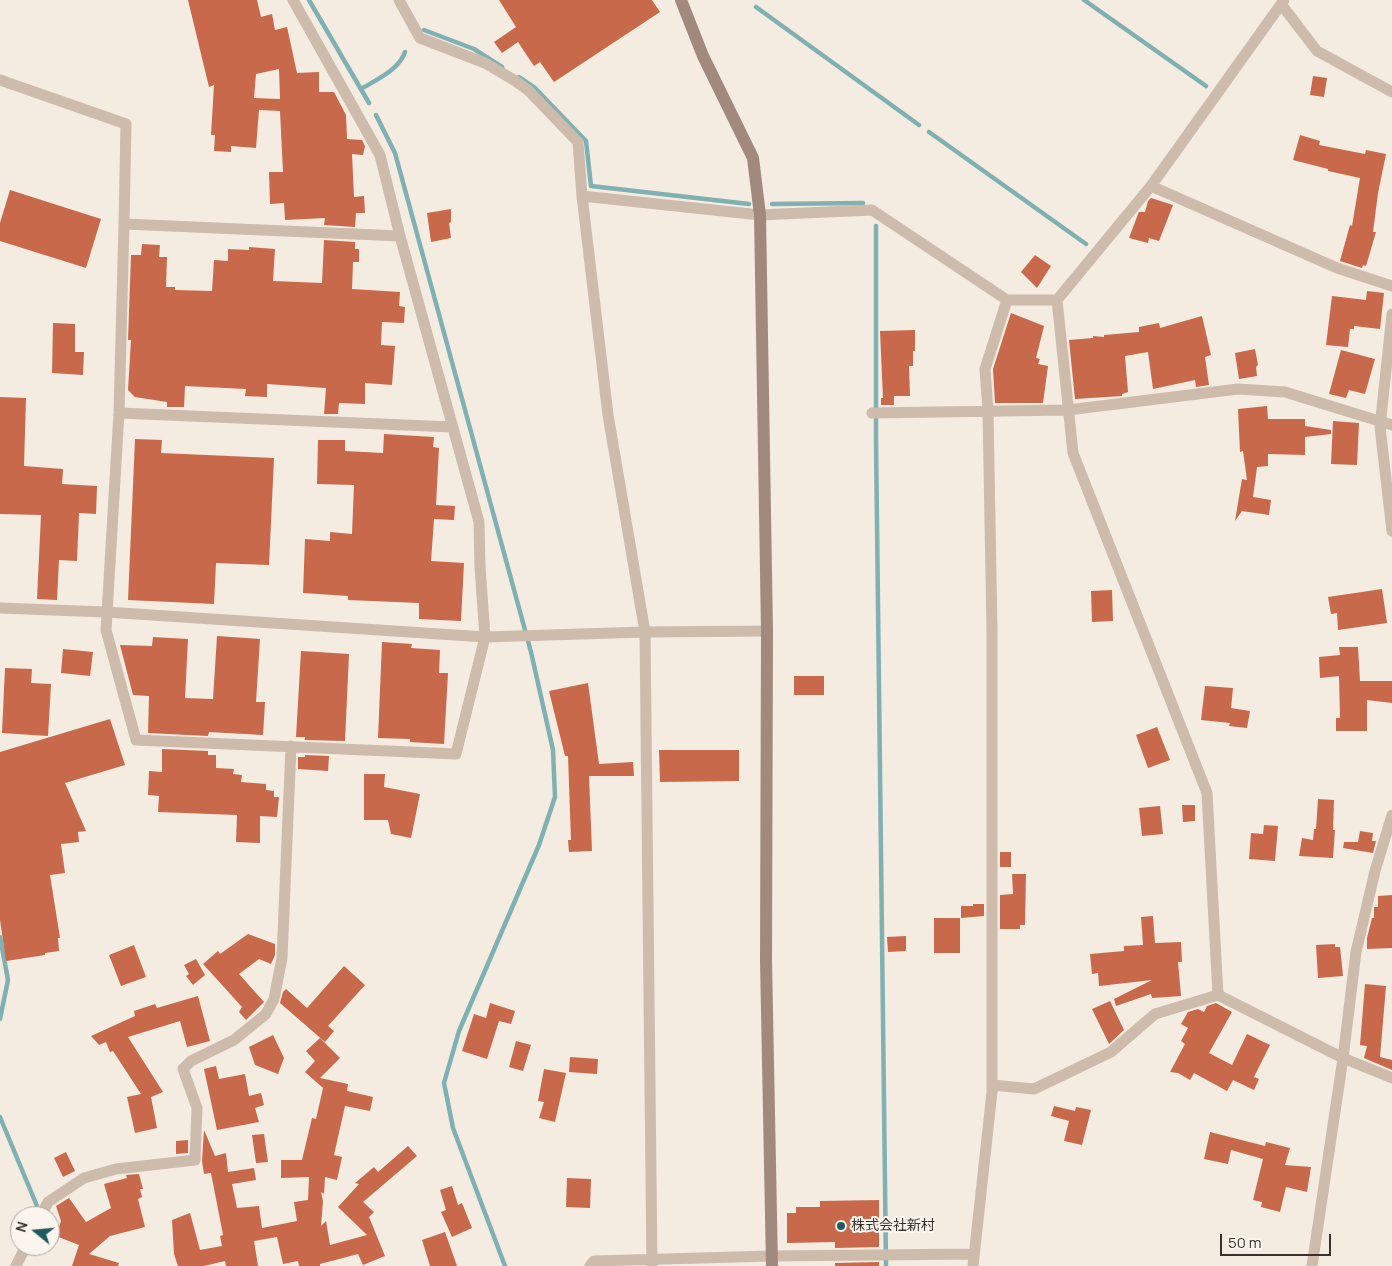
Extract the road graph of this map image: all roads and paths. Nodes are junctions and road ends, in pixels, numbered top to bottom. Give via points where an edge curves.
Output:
1 (293, 0) edge
2 (399, 0) edge
3 (681, 0) edge
4 (1282, 2) edge
5 (0, 80) edge
6 (1392, 92) edge
7 (1151, 186) junction
8 (582, 196) junction
9 (760, 215) junction
10 (124, 224) junction
11 (400, 236) junction
12 (1392, 286) edge
13 (1007, 300) junction
14 (1057, 300) junction
15 (1392, 314) edge
16 (1068, 410) junction
17 (988, 411) junction
18 (876, 412) dead end
19 (119, 413) junction
20 (1380, 422) junction
21 (1392, 425) edge
22 (453, 427) junction
23 (1392, 531) edge
24 (0, 608) edge
25 (106, 612) junction
26 (767, 631) junction
27 (645, 632) junction
28 (485, 638) junction
29 (291, 746) junction
30 (1392, 815) edge
31 (1218, 995) junction
32 (1343, 1058) junction
33 (1392, 1078) edge
34 (992, 1085) junction
35 (46, 1206) edge
36 (974, 1254) junction
37 (772, 1261) edge
38 (652, 1263) edge
39 (590, 1266) edge
40 (973, 1266) edge
41 (1312, 1266) edge

1 - 11 street via 380,155
2 - 8 street via 420,38 485,63 514,80 528,90 578,142
3 - 9 street via 703,56 753,158
4 - 6 street via 1317,51
4 - 7 street
5 - 10 street via 126,124
7 - 12 street via 1337,268
7 - 14 street
8 - 9 street
8 - 27 street via 608,415
9 - 13 street via 872,210
9 - 26 street
10 - 11 street
10 - 19 street
11 - 22 street
13 - 14 street
13 - 17 street via 985,369
14 - 16 street
15 - 20 street
16 - 17 street
16 - 20 street via 1238,389 1285,392
16 - 31 street via 1073,453 1207,793
17 - 18 street
17 - 34 street via 992,631
19 - 22 street
19 - 25 street
20 - 21 street
20 - 23 street
22 - 28 street via 479,522
24 - 25 street
25 - 28 street
25 - 29 street via 106,630 136,740
26 - 27 street
26 - 37 street via 766,960
27 - 28 street
27 - 38 street
28 - 29 street via 456,754
29 - 35 street via 282,958 274,999 266,1014 234,1040 191,1061 183,1069 197,1108 195,1160 116,1169 84,1178
30 - 32 street via 1356,952
31 - 32 street
31 - 34 street via 1155,1014 1111,1052 1034,1089
32 - 33 street
32 - 41 street
34 - 36 street
36 - 37 street
36 - 40 street
37 - 38 street
38 - 39 street via 594,1261

